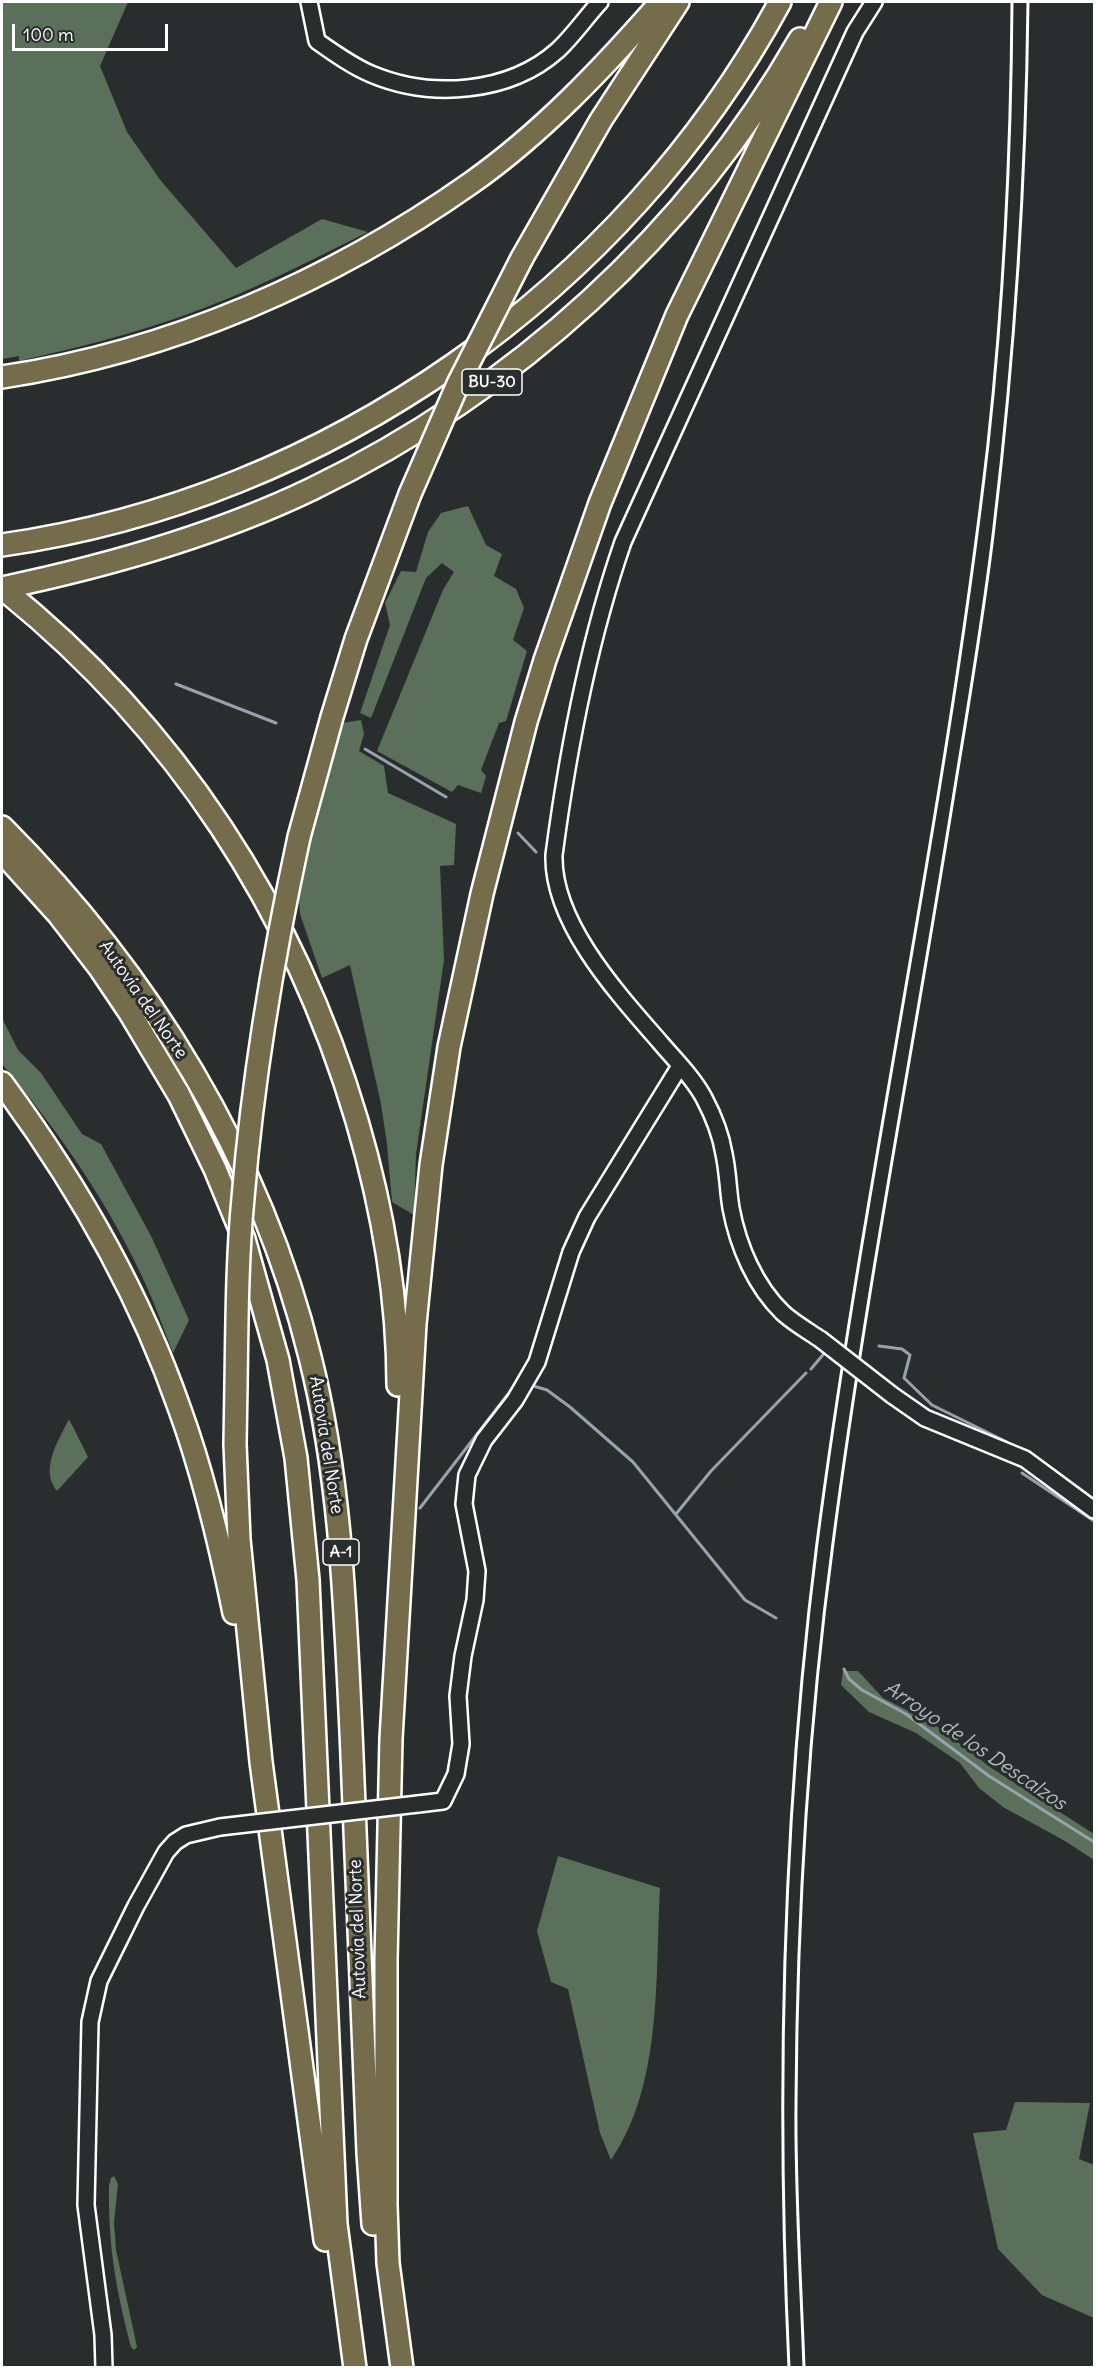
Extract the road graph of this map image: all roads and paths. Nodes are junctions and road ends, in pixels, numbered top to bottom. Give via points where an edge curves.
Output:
1 (309, 2) edge
2 (600, 2) edge
3 (661, 2) edge
4 (678, 2) edge
5 (780, 2) edge
6 (820, 2) edge
7 (831, 2) edge
8 (874, 2) edge
9 (2, 376) edge
10 (2, 545) edge
11 (2, 588) edge
12 (2, 827) edge
13 (2, 852) edge
14 (680, 1066) junction
15 (2, 1083) edge
16 (1095, 1510) edge
17 (391, 1739) junction
18 (261, 1762) junction
19 (104, 2367) edge
20 (346, 2367) edge
21 (355, 2367) edge
22 (392, 2367) edge
23 (402, 2367) edge

1 - 2 street via 317,41 351,63 392,82 450,88 490,85 520,76 558,50
3 - 9 highway via 588,80 515,149 472,183 393,234 267,299 182,332 102,356
4 - 18 highway, bridge via 601,120 522,258 458,384 410,494 356,639 299,837 274,958 243,1199 235,1444 239,1539
5 - 10 highway, BU-30 via 713,109 667,169 562,279 491,338 430,381 376,415 247,478 153,511 38,540
6 - 11 highway, BU-30 via 759,104 678,211 621,272 502,375 420,430 310,490 160,547 92,568
7 - 17 highway via 677,315 624,442 545,660 492,850 449,1047 431,1165 409,1405
8 - 14 street via 855,32 623,542 596,625 557,829 553,872 568,916 621,996
11 - 17 highway via 106,683 149,730 210,809 266,898 294,952 343,1074 378,1201 395,1317 399,1435
12 - 22 highway, Autovía del Norte / A-1 via 94,930 185,1059 237,1152 269,1229 310,1356 330,1454 340,1539 368,2152 376,2259
13 - 21 highway, Autovía del Norte / A-1 via 99,967 179,1095 236,1219 278,1360 296,1458 308,1580 336,2224
14 - 16 street, bridge via 711,1113 724,1154 738,1239 759,1283 783,1312 925,1418 1025,1459
14 - 19 street, bridge via 587,1217 571,1252 537,1362 516,1400 484,1440 467,1475 464,1504 477,1571 475,1600 458,1696 461,1744 456,1774 443,1801 220,1827 186,1835 166,1852 99,1981 90,2022 86,2205
15 - 18 highway via 60,1166 93,1222 149,1331 180,1409 221,1550
17 - 23 highway via 386,2205 388,2263
18 - 20 highway via 320,2204

